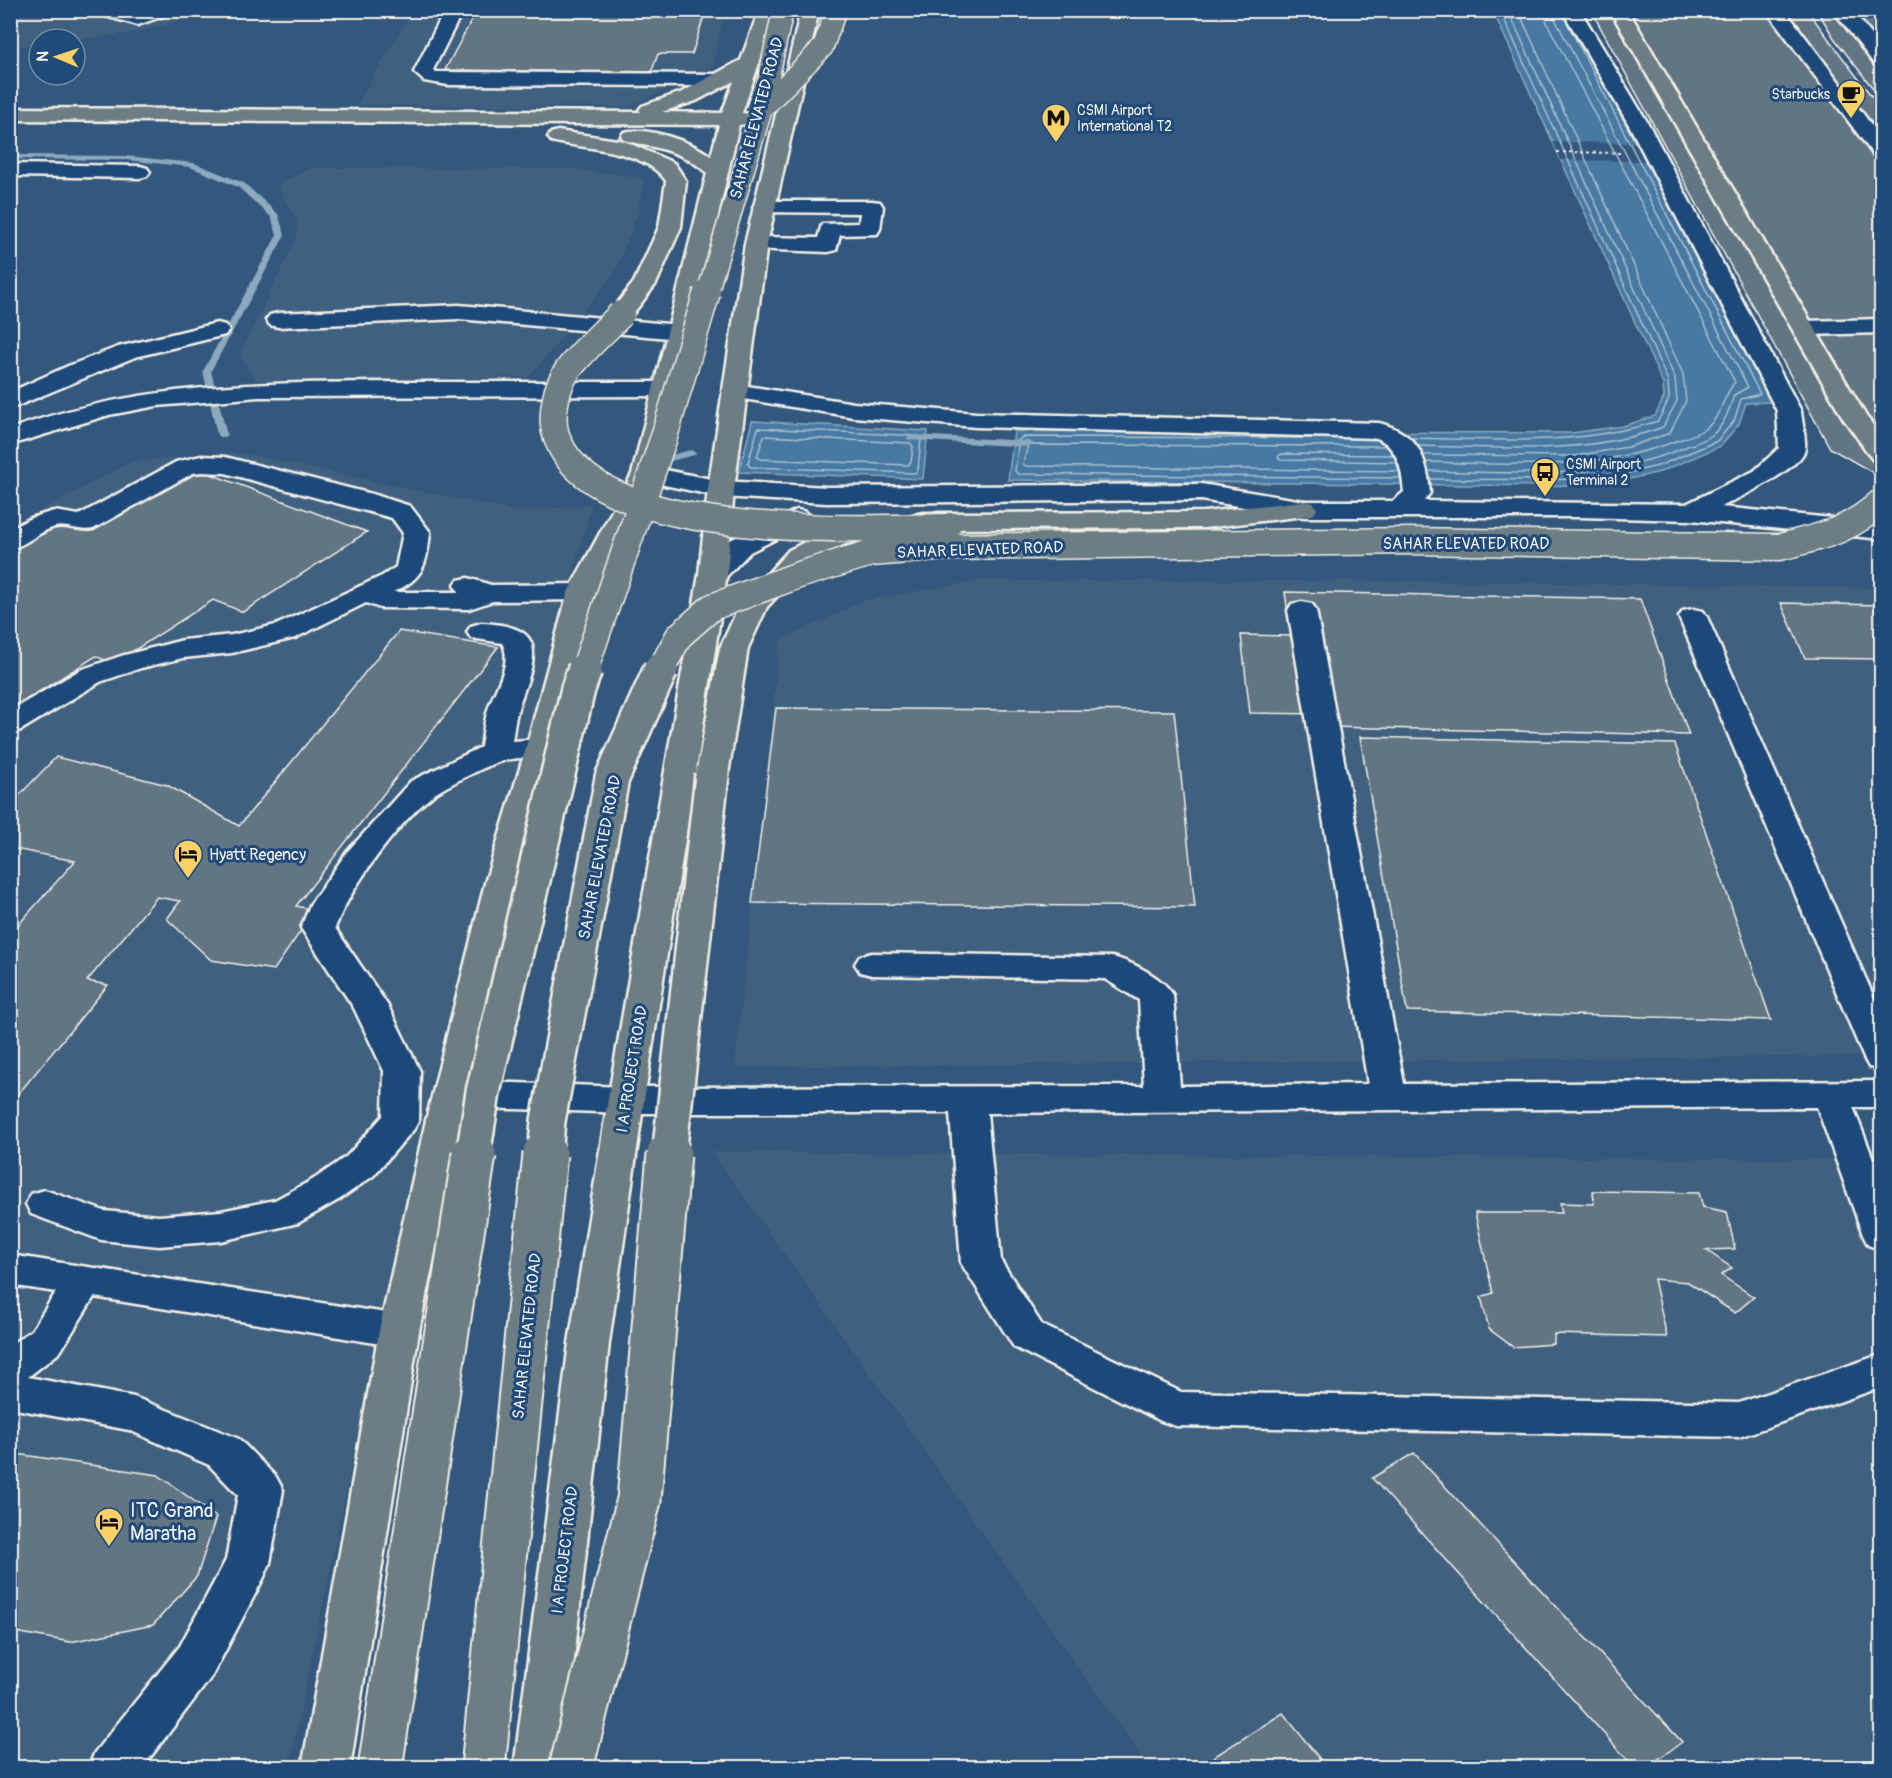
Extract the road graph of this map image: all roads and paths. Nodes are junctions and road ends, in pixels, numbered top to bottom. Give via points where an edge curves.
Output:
1 (105, 10) edge
2 (164, 10) edge
3 (454, 10) edge
4 (768, 10) edge
5 (783, 10) edge
6 (810, 10) edge
7 (836, 10) edge
8 (1571, 10) edge
9 (1619, 10) edge
10 (1774, 10) edge
11 (1842, 10) edge
12 (1881, 61) edge
13 (750, 63) junction
14 (722, 80) junction
15 (762, 109) junction
16 (10, 114) edge
17 (613, 120) junction
18 (728, 127) junction
19 (10, 128) edge
20 (783, 128) junction
21 (541, 135) junction
22 (631, 136) junction
23 (1557, 152) dead end
24 (1629, 153) dead end
25 (1881, 153) edge
26 (10, 170) edge
27 (140, 172) dead end
28 (717, 172) junction
29 (764, 207) junction
30 (756, 244) junction
31 (278, 320) dead end
32 (1881, 326) edge
33 (1804, 328) junction
34 (217, 330) dead end
35 (680, 332) junction
36 (113, 358) junction
37 (734, 391) junction
38 (663, 396) junction
39 (10, 402) edge
40 (136, 407) junction
41 (10, 438) edge
42 (1881, 455) edge
43 (10, 456) edge
44 (647, 465) junction
45 (721, 489) junction
46 (896, 496) junction
47 (1881, 501) edge
48 (1304, 509) junction
49 (1398, 509) junction
50 (1690, 512) junction
51 (1881, 531) edge
52 (10, 541) edge
53 (1410, 541) junction
54 (1780, 547) junction
55 (1881, 550) edge
56 (712, 574) junction
57 (376, 589) junction
58 (582, 592) junction
59 (1302, 610) dead end
60 (1693, 617) dead end
61 (481, 632) dead end
62 (10, 724) edge
63 (541, 748) junction
64 (495, 752) junction
65 (872, 964) dead end
66 (1881, 1058) edge
67 (1830, 1094) junction
68 (1881, 1094) edge
69 (1388, 1097) junction
70 (1163, 1098) junction
71 (626, 1100) junction
72 (967, 1100) junction
73 (448, 1107) junction
74 (401, 1120) junction
75 (45, 1204) dead end
76 (1881, 1234) edge
77 (10, 1270) edge
78 (84, 1280) junction
79 (399, 1331) junction
80 (10, 1368) edge
81 (1881, 1370) edge
82 (10, 1391) edge
83 (112, 1767) edge
84 (326, 1767) edge
85 (380, 1767) edge
86 (483, 1767) edge
87 (538, 1767) edge
88 (571, 1767) edge

1 - 2 street via 138,20
3 - 14 street via 423,72 430,77
4 - 13 main road
5 - 15 main road, SAHAR ELEVATED ROAD, bridge
6 - 20 main road, I A PROJECT ROAD
7 - 15 main road, bridge via 823,47
8 - 50 street via 1639,125 1789,411 1792,450 1763,476
9 - 33 main road
10 - 25 street
11 - 12 street
13 - 14 main road
13 - 18 main road
14 - 17 main road via 674,104
15 - 85 main road, SAHAR ELEVATED ROAD, bridge via 664,438 578,689 483,1092
16 - 17 main road
17 - 18 main road
18 - 20 main road
18 - 22 main road
18 - 28 main road
19 - 21 main road
20 - 29 main road, I A PROJECT ROAD
21 - 22 main road
21 - 53 main road, bridge via 617,145 667,167 676,182 670,227 645,284 567,371 559,390 552,423 561,451 601,488 687,515 785,528 1301,525
22 - 28 main road via 682,148 703,157
23 - 24 path
26 - 27 street
28 - 35 main road
29 - 30 main road, I A PROJECT ROAD
29 - 30 street via 872,207 869,229 830,229 828,245
30 - 37 main road, I A PROJECT ROAD
31 - 35 street via 459,312
32 - 33 street
33 - 42 main road
34 - 36 street
35 - 38 main road
36 - 39 street
36 - 40 street
37 - 45 main road, I A PROJECT ROAD
37 - 49 street via 854,410 976,420 1374,430 1391,434 1407,451 1417,493
38 - 40 street via 258,397 231,398 181,409
38 - 44 main road
40 - 41 street via 61,420
40 - 43 street via 108,423
44 - 45 street
44 - 58 main road
45 - 46 street
45 - 56 main road, I A PROJECT ROAD
46 - 48 street via 1201,492
46 - 56 street via 833,506 794,519 740,546
47 - 54 main road, bridge via 1864,518 1835,532
48 - 49 street
48 - 88 main road, bridge via 1204,520 923,521 837,537 800,556 754,604 734,648 712,775 670,1148 639,1500
49 - 50 street
50 - 51 street
52 - 57 street via 48,520 84,523 185,467 225,465 401,512 417,532 414,562 402,578
53 - 54 main road, SAHAR ELEVATED ROAD, bridge
53 - 86 main road, SAHAR ELEVATED ROAD, bridge via 946,547 871,553 712,607 679,636 612,778 548,1121
54 - 55 street, SAHAR ELEVATED ROAD, bridge
56 - 71 main road, I A PROJECT ROAD
57 - 58 street via 380,600 470,601 489,593
57 - 62 street via 285,632 232,644 183,649 90,676
58 - 63 main road
59 - 69 street
60 - 66 street
61 - 64 street via 499,631 511,636 519,644 521,659 503,709
63 - 64 street
63 - 73 main road via 501,883
64 - 74 street via 422,788 358,859 327,905 318,928 370,1006 402,1071
65 - 70 street via 1112,968 1156,994
67 - 68 street
67 - 69 street
67 - 76 street
69 - 70 street
70 - 72 street
71 - 72 street
71 - 73 street
71 - 87 main road, I A PROJECT ROAD via 589,1343
72 - 81 street via 981,1263 1028,1336 1176,1409 1739,1420
73 - 74 street
73 - 79 main road
74 - 75 street via 360,1166 284,1213 221,1226 159,1231 101,1225
77 - 78 street
78 - 79 street
78 - 80 street via 46,1341
79 - 84 main road
82 - 83 street via 134,1414 224,1452 261,1490 248,1563 201,1651

